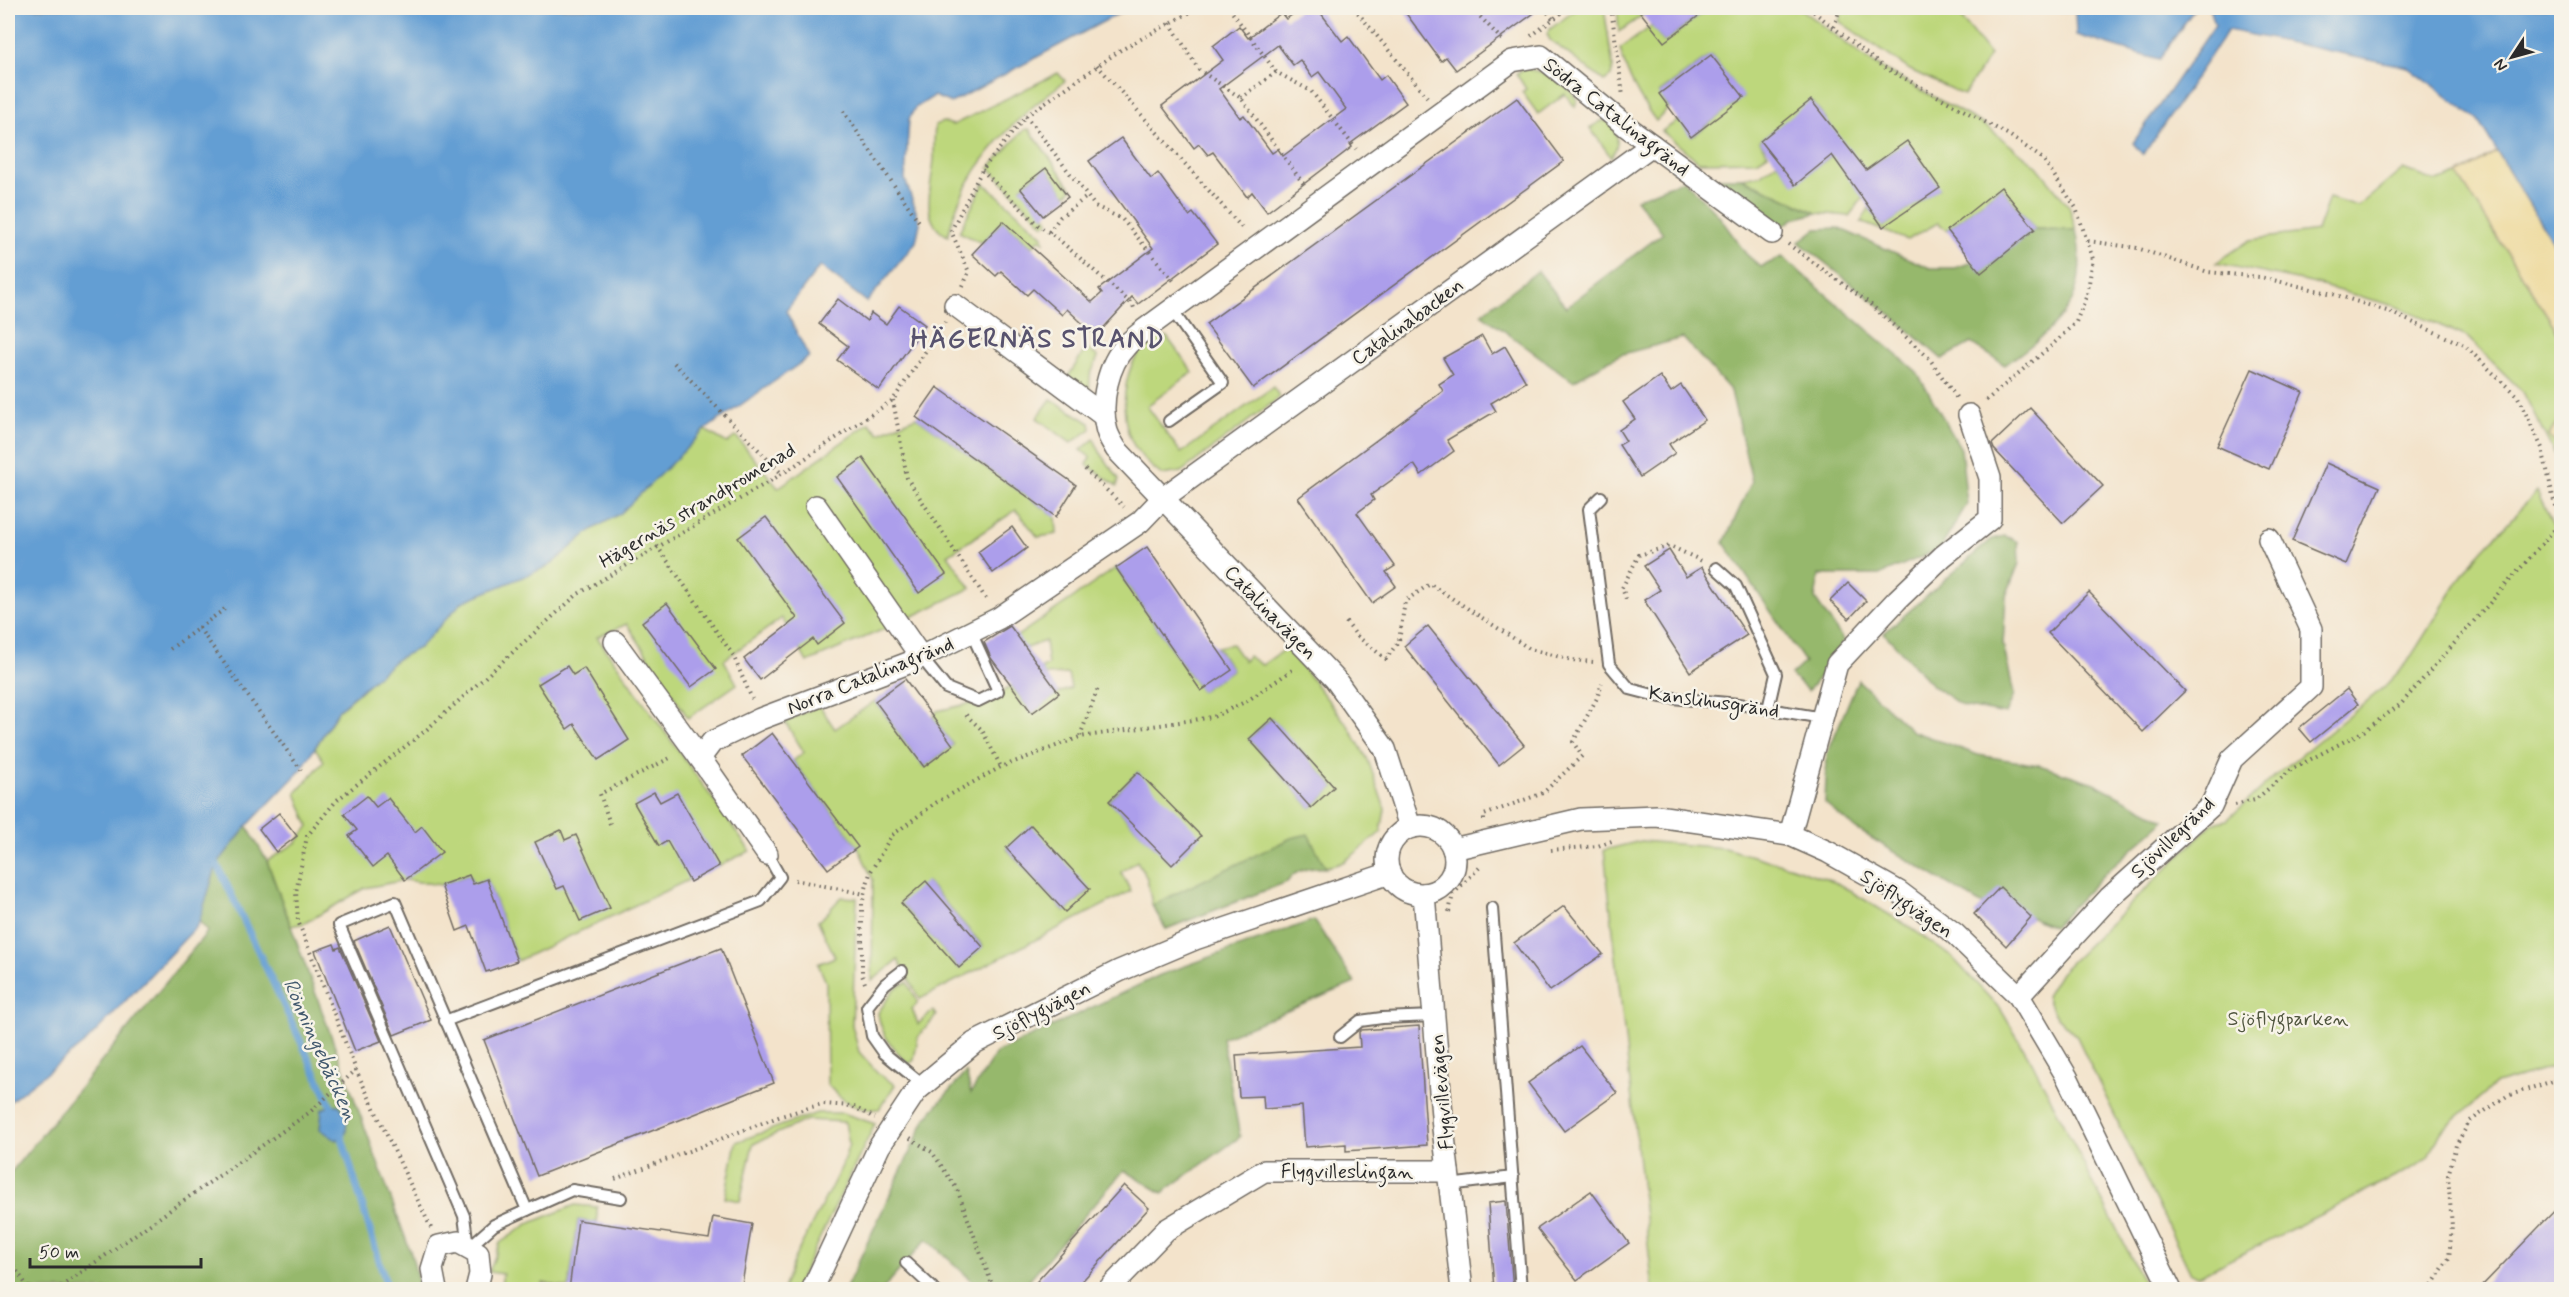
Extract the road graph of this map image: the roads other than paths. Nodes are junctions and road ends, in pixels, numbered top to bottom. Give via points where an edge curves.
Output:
1 (1652, 145) junction
2 (1772, 233) road end
3 (1180, 304) junction
4 (955, 305) road end
5 (1969, 415) road end
6 (1104, 416) junction
7 (1169, 421) dead end
8 (1601, 497) dead end
9 (1163, 498) junction
10 (816, 506) dead end
11 (2269, 539) dead end
12 (1716, 568) road end
13 (971, 632) junction
14 (615, 642) dead end
15 (921, 657) junction
16 (1768, 709) junction
17 (1823, 718) junction
18 (700, 758) junction
19 (1410, 827) junction
20 (1790, 835) junction
21 (1453, 849) junction
22 (767, 854) joint
23 (1389, 873) junction
24 (1424, 894) junction
25 (1492, 908) dead end
26 (902, 971) dead end
27 (2019, 996) junction
28 (1434, 1016) junction
29 (445, 1021) junction
30 (1340, 1037) dead end
31 (923, 1085) junction
32 (1512, 1177) junction
33 (1449, 1178) junction
34 (621, 1198) dead end
35 (527, 1210) junction
36 (468, 1248) junction
37 (906, 1263) dead end
38 (436, 1290) edge
39 (476, 1290) edge
40 (812, 1290) edge
41 (935, 1290) edge
42 (1108, 1290) edge
43 (1462, 1290) edge
44 (1521, 1290) edge
45 (2171, 1290) edge

1 - 2 street, Södra Catalinagränd
1 - 3 street, Södra Catalinagränd via 1541,56 1512,61
1 - 9 street, Catalinabacken
3 - 6 street, Södra Catalinagränd via 1125,346 1114,362
3 - 7 lane via 1223,383
4 - 6 street
5 - 17 street via 1990,478 1990,519 1935,563 1837,664
6 - 9 street, Catalinavägen via 1116,449
8 - 16 lane, Kanslihusgränd via 1589,509 1609,664 1630,689 1660,697
9 - 13 street, Norra Catalinagränd via 1140,522 999,618
9 - 19 street, Catalinavägen via 1335,679 1385,749
10 - 15 street
11 - 27 street, Sjövillegränd via 2311,629 2311,687 2232,759 2211,806 2109,898
12 - 16 lane via 1736,586 1776,674
13 - 15 street, Norra Catalinagränd
13 - 15 lane via 998,691 978,701 946,688
14 - 18 street
15 - 18 street, Norra Catalinagränd via 760,719 712,742
16 - 17 lane, Kanslihusgränd
17 - 20 street
18 - 22 street
19 - 21 street via 1441,832
19 - 23 street via 1392,841 1386,863
20 - 21 street, Sjöflygvägen via 1657,816 1581,819 1485,852
20 - 27 street, Sjöflygvägen via 1899,892 1955,934
21 - 24 street via 1454,869 1450,878
22 - 29 lane via 780,877 761,902
23 - 24 street via 1403,889
23 - 31 street, Sjöflygvägen via 1195,939 1119,971 974,1043
24 - 28 street, Flygvillevägen
25 - 32 lane
26 - 31 lane via 885,984 867,1007 872,1036 884,1053
27 - 45 street, Sjöflygvägen via 2067,1077
28 - 30 lane via 1360,1021
28 - 33 street, Flygvillevägen
29 - 35 lane
29 - 36 lane via 395,902 339,925 464,1216
31 - 40 street, Sjöflygvägen via 879,1147
32 - 33 lane
32 - 44 lane
33 - 42 street, Flygvilleslingan via 1264,1171 1166,1230
33 - 43 street, Flygvillevägen
34 - 35 lane via 572,1190
35 - 36 lane via 494,1225
36 - 38 street via 458,1242 439,1246 432,1269
36 - 39 street via 478,1253 480,1274
37 - 41 lane

